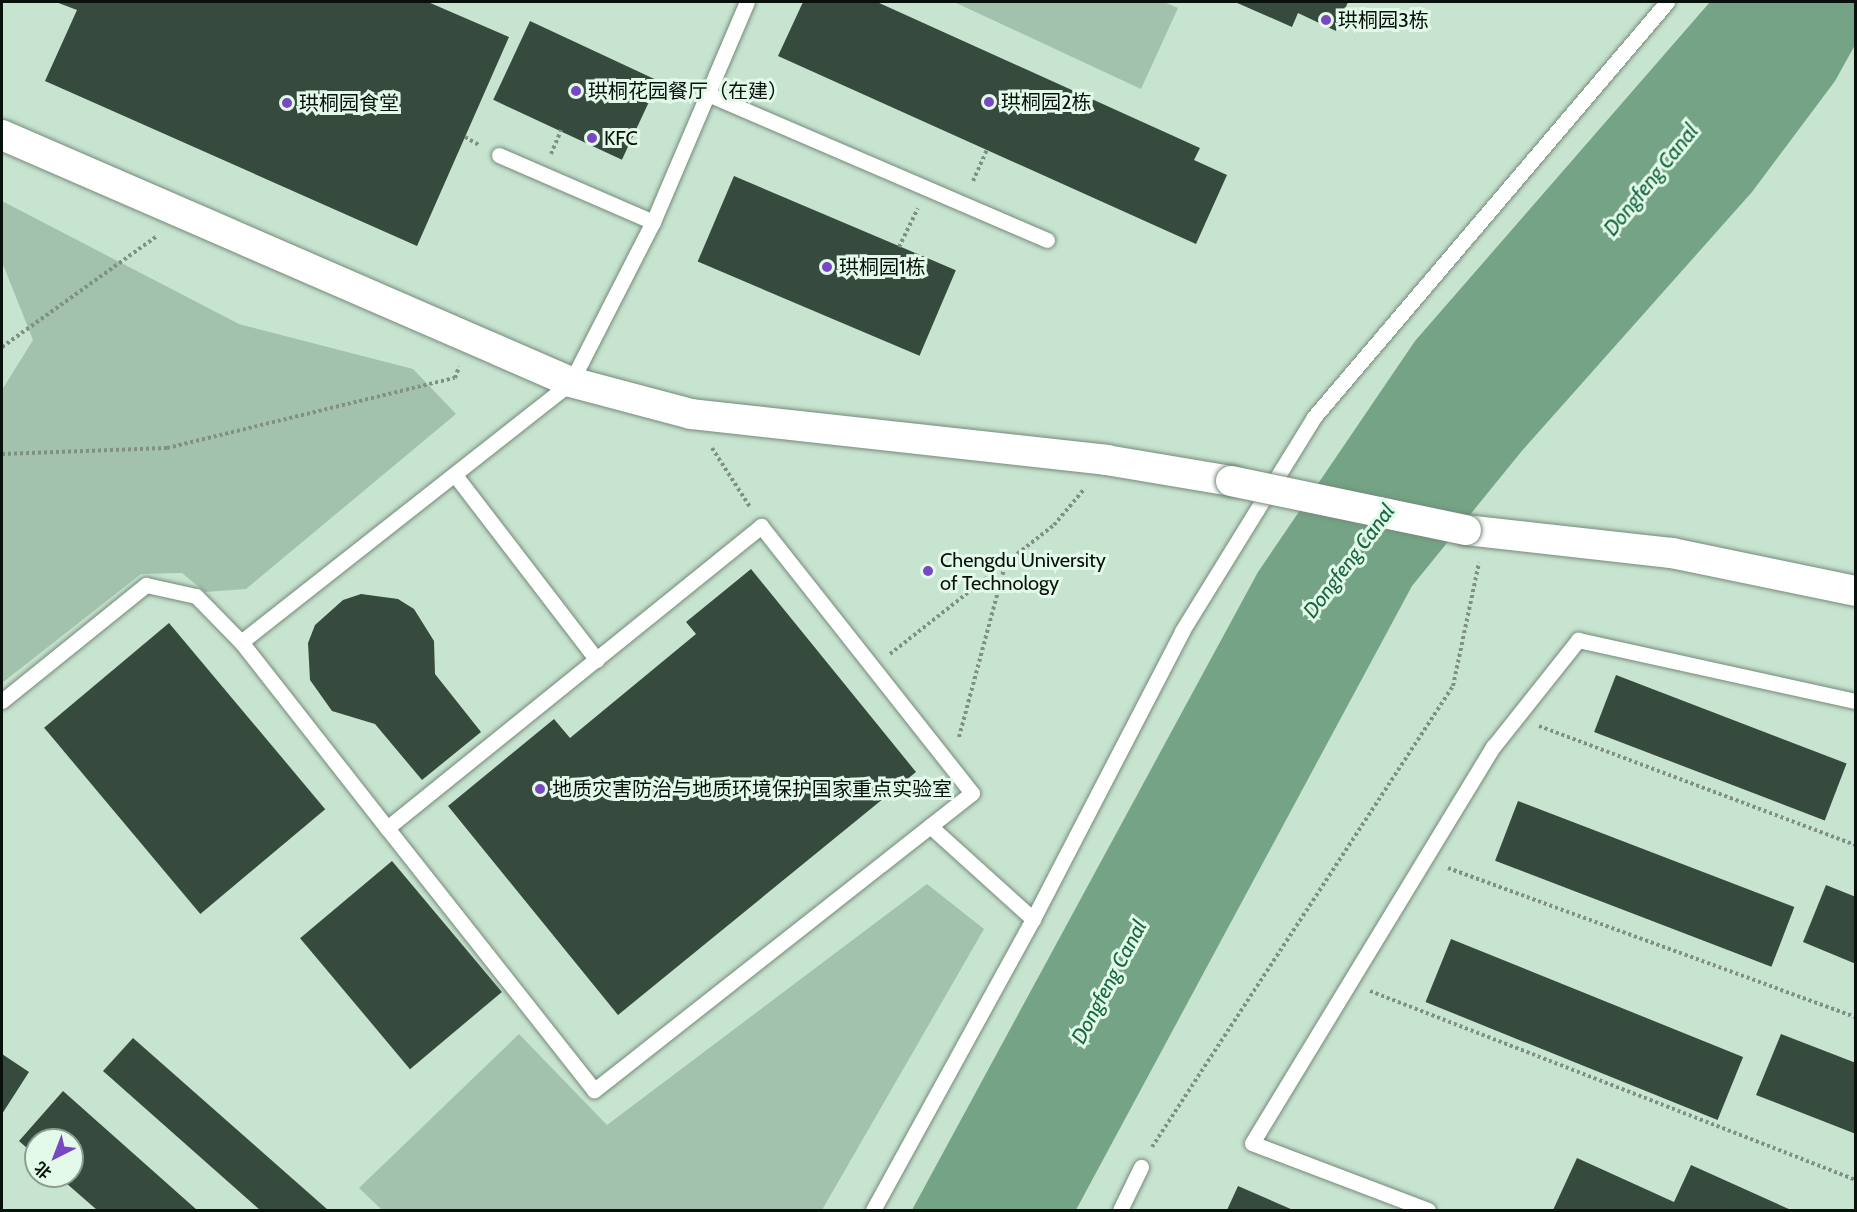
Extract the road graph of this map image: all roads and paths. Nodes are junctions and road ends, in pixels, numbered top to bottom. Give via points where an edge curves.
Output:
1 (747, 2) edge
2 (1667, 2) edge
3 (708, 94) junction
4 (2, 135) edge
5 (987, 150) dead end
6 (499, 155) dead end
7 (927, 189) junction
8 (963, 204) junction
9 (188, 215) junction
10 (653, 222) junction
11 (1047, 240) dead end
12 (898, 247) dead end
13 (472, 339) junction
14 (2, 347) edge
15 (571, 382) junction
16 (691, 414) junction
17 (2, 454) edge
18 (1106, 460) junction
19 (455, 475) junction
20 (761, 526) junction
21 (1476, 531) junction
22 (1005, 565) junction
23 (1856, 591) edge
24 (241, 642) junction
25 (597, 660) junction
26 (873, 667) junction
27 (2, 701) edge
28 (1856, 701) edge
29 (1516, 718) junction
30 (951, 766) junction
31 (930, 826) junction
32 (387, 828) junction
33 (1856, 845) edge
34 (1424, 860) junction
35 (1033, 919) junction
36 (1349, 983) junction
37 (1856, 1017) edge
38 (1159, 1135) dead end
39 (1141, 1167) dead end
40 (1856, 1180) edge
41 (873, 1210) edge
42 (1120, 1210) edge
43 (1428, 1210) edge

1 - 3 lane
2 - 35 lane via 1314,417 1182,631
3 - 7 lane
3 - 10 lane
4 - 9 street
5 - 8 path
6 - 10 lane
7 - 8 lane
7 - 12 path
8 - 11 lane
9 - 13 street
9 - 14 path
10 - 15 lane
13 - 15 street
13 - 17 path via 454,378 190,442
15 - 16 street
15 - 19 lane
16 - 18 street
16 - 20 path
18 - 21 street, bridge via 1232,481
18 - 22 path via 1054,525
19 - 24 lane
19 - 25 lane
20 - 25 lane
20 - 26 lane
21 - 23 street via 1672,552
21 - 38 path via 1453,686
22 - 26 path
22 - 30 path
24 - 27 lane via 196,596 146,585
24 - 32 lane
25 - 32 lane
26 - 30 lane
28 - 29 lane via 1578,640
29 - 33 path
29 - 34 lane
30 - 31 lane via 972,793
31 - 32 lane via 594,1090
31 - 35 lane
34 - 36 lane
34 - 37 path
35 - 41 lane
36 - 40 path
36 - 43 lane via 1252,1143
39 - 42 lane

